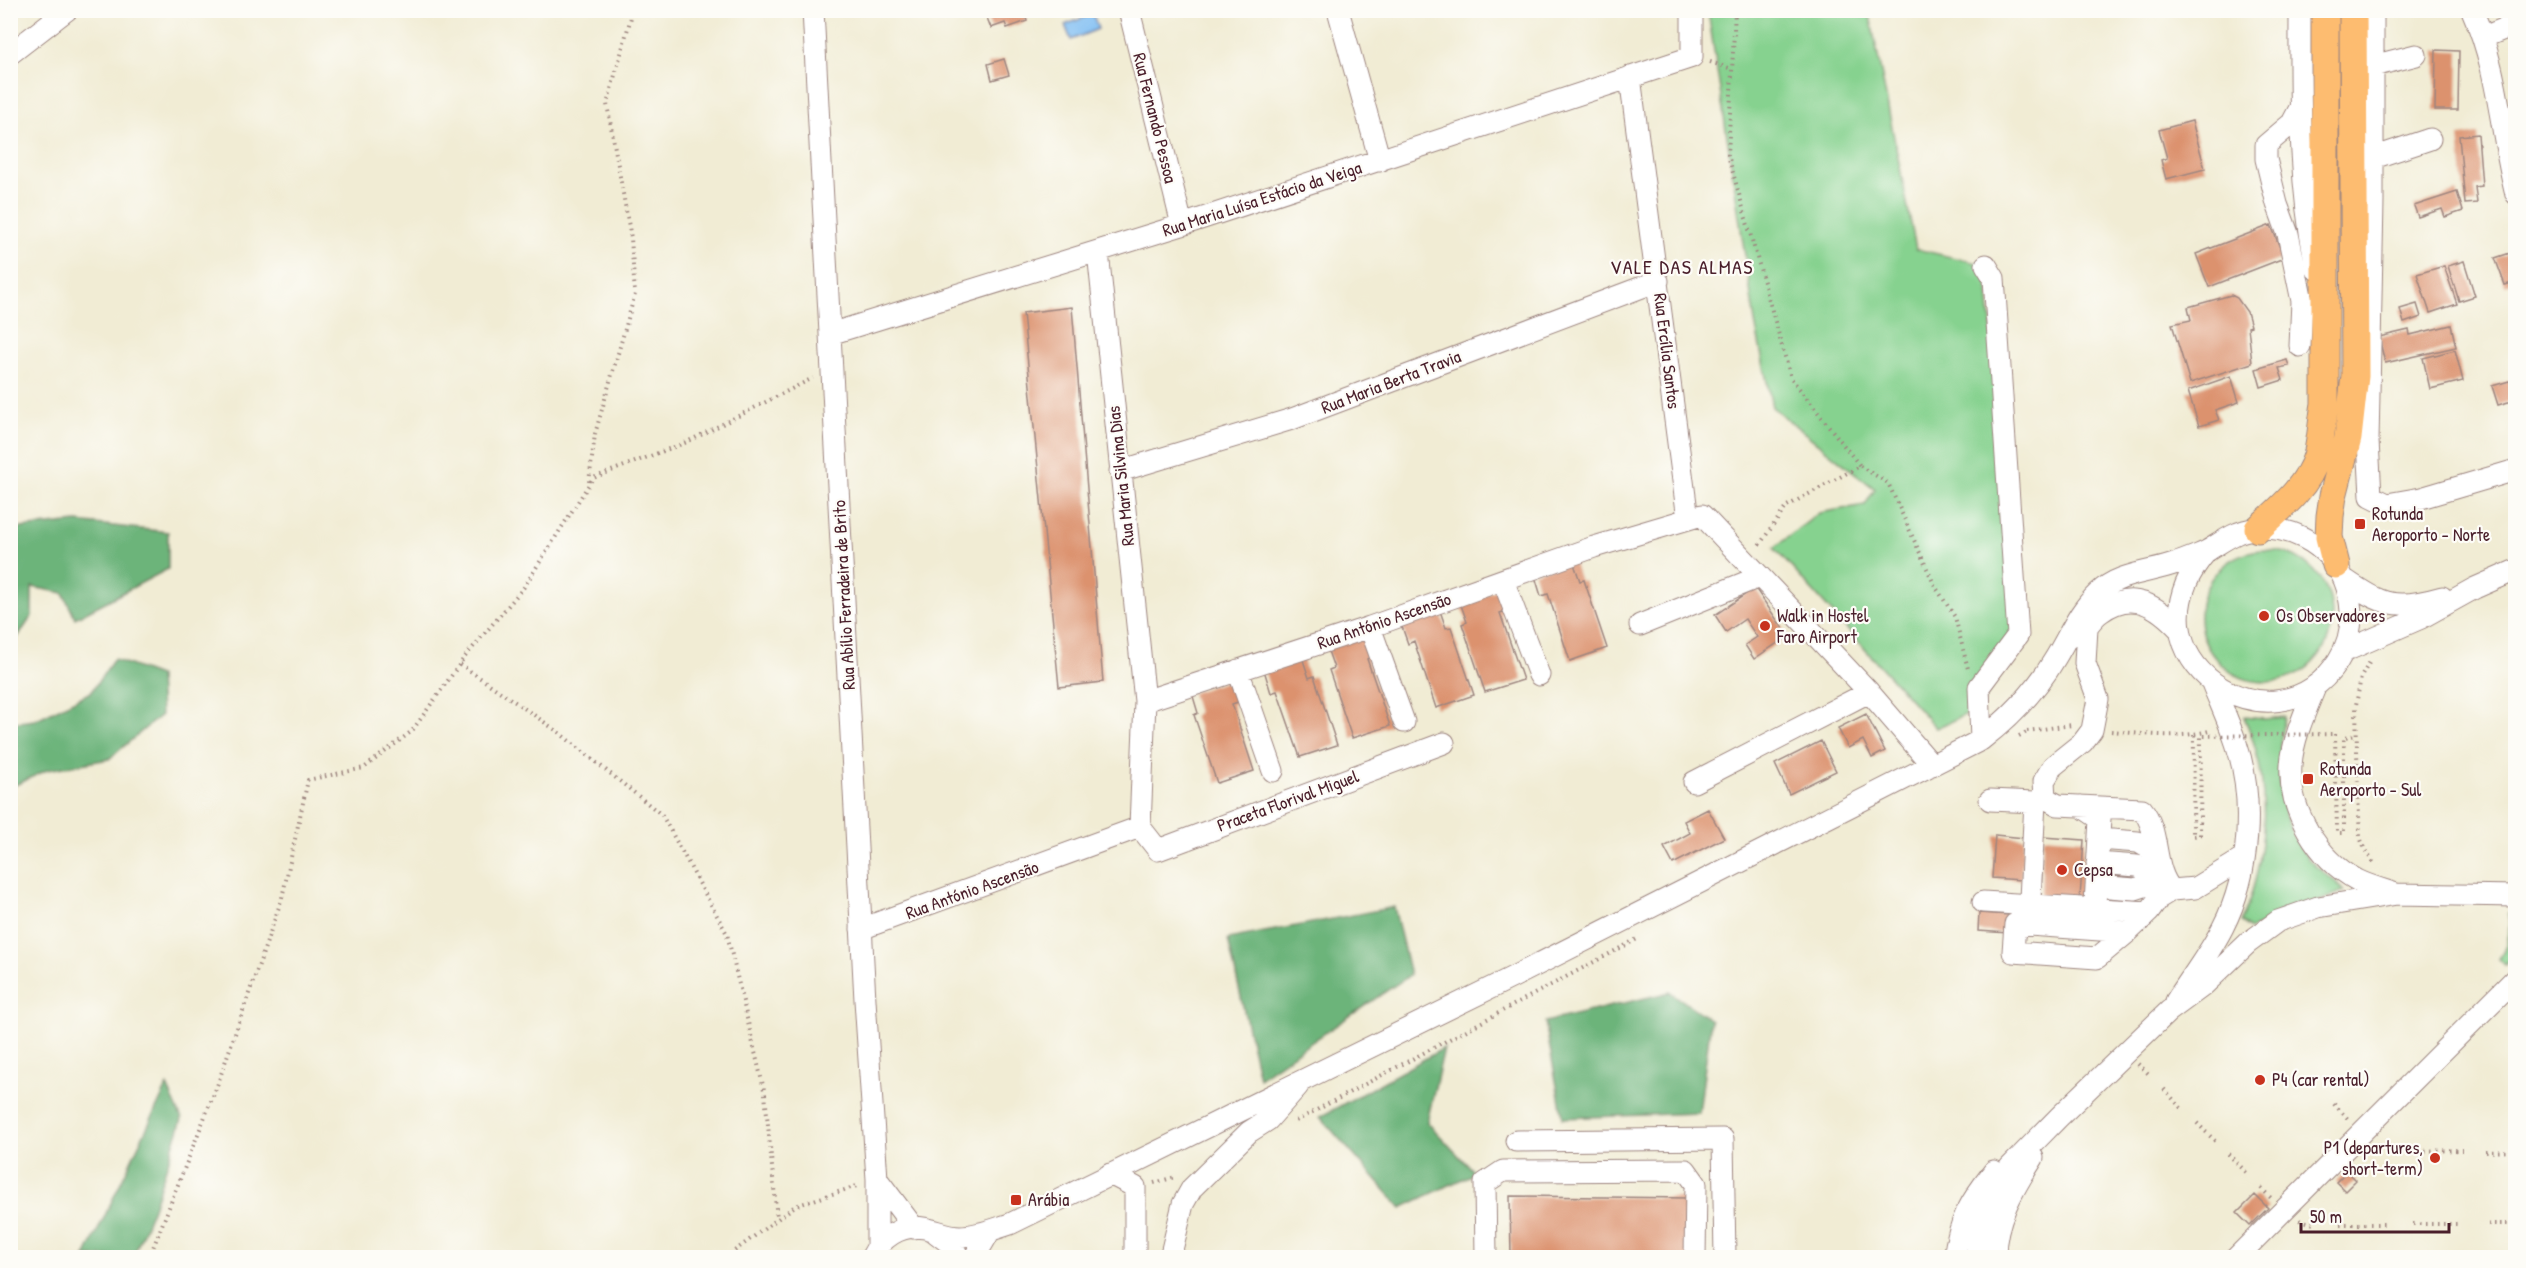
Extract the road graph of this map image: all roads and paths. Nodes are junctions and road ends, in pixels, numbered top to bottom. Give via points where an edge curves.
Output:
1 (67, 10) edge
2 (633, 10) edge
3 (813, 10) edge
4 (1129, 10) edge
5 (1338, 10) edge
6 (1692, 10) edge
7 (1735, 10) edge
8 (2300, 10) edge
9 (2325, 10) edge
10 (2353, 10) edge
11 (2373, 10) edge
12 (2472, 10) edge
13 (2516, 24) edge
14 (2484, 37) junction
15 (10, 54) edge
16 (2416, 55) dead end
17 (2373, 66) junction
18 (1630, 77) junction
19 (2508, 102) edge
20 (2300, 108) junction
21 (2282, 132) junction
22 (2430, 139) dead end
23 (2300, 144) junction
24 (2373, 158) junction
25 (1380, 161) junction
26 (2516, 194) edge
27 (1182, 225) junction
28 (1098, 252) junction
29 (1986, 265) dead end
30 (1658, 281) junction
31 (2325, 304) junction
32 (2371, 309) junction
33 (830, 334) junction
34 (2356, 343) junction
35 (2300, 346) dead end
36 (832, 369) junction
37 (1860, 466) junction
38 (2516, 470) edge
39 (1120, 471) junction
40 (588, 485) junction
41 (1688, 519) junction
42 (2258, 529) junction
43 (2207, 551) junction
44 (1753, 570) junction
45 (2516, 570) edge
46 (2340, 572) junction
47 (1503, 580) junction
48 (2475, 588) junction
49 (1640, 625) dead end
50 (1370, 627) junction
51 (2087, 628) junction
52 (2180, 630) junction
53 (2343, 652) junction
54 (2057, 656) junction
55 (2375, 657) dead end
56 (460, 664) junction
57 (1238, 670) junction
58 (1539, 675) dead end
59 (2212, 683) junction
60 (2316, 685) junction
61 (1979, 687) junction
62 (1869, 692) junction
63 (1145, 701) junction
64 (1404, 722) dead end
65 (2027, 732) dead end
66 (2194, 735) dead end
67 (2357, 735) junction
68 (2017, 737) dead end
69 (1981, 740) junction
70 (1444, 743) dead end
71 (1932, 765) junction
72 (1274, 771) dead end
73 (1694, 782) dead end
74 (1990, 800) dead end
75 (2040, 800) junction
76 (2081, 806) junction
77 (1140, 827) junction
78 (2244, 858) junction
79 (2379, 869) dead end
80 (2097, 875) junction
81 (2159, 876) junction
82 (2397, 894) junction
83 (2516, 896) edge
84 (1983, 902) dead end
85 (2029, 915) junction
86 (861, 929) junction
87 (2128, 932) junction
88 (1648, 933) dead end
89 (2516, 978) edge
90 (2169, 1011) junction
91 (2138, 1064) dead end
92 (2151, 1076) dead end
93 (1305, 1078) junction
94 (2164, 1089) dead end
95 (2334, 1104) dead end
96 (2183, 1110) dead end
97 (2059, 1117) junction
98 (2197, 1123) dead end
99 (1290, 1124) dead end
100 (2354, 1125) dead end
101 (1516, 1141) dead end
102 (2372, 1142) dead end
103 (2216, 1143) dead end
104 (2387, 1150) dead end
105 (2462, 1150) dead end
106 (2413, 1151) dead end
107 (2516, 1151) edge
108 (2486, 1152) dead end
109 (2228, 1154) dead end
110 (1110, 1174) junction
111 (2249, 1175) dead end
112 (877, 1179) junction
113 (1192, 1188) junction
114 (1134, 1190) junction
115 (777, 1219) junction
116 (2340, 1224) dead end
117 (2384, 1224) dead end
118 (2413, 1224) dead end
119 (2457, 1224) dead end
120 (2488, 1224) dead end
121 (2516, 1224) edge
122 (923, 1229) junction
123 (990, 1231) junction
124 (874, 1252) edge
125 (149, 1257) edge
126 (725, 1257) edge
127 (960, 1257) edge
128 (974, 1257) edge
129 (1135, 1257) edge
130 (1170, 1257) edge
131 (1486, 1257) edge
132 (1695, 1257) edge
133 (1725, 1257) edge
134 (1954, 1257) edge
135 (1976, 1257) edge
136 (1995, 1257) edge
137 (2236, 1257) edge

1 - 15 street
2 - 40 path via 607,104 631,238 635,294 595,434
3 - 33 street, Rua Abílio Ferradeira de Brito
4 - 27 street, Rua Fernando Pessoa
5 - 25 street
6 - 18 street, Rua Maria Luísa Estácio da Veiga via 1692,57
7 - 37 path via 1728,155 1731,166 1791,378
8 - 20 street
9 - 31 main road
10 - 34 main road
11 - 17 street
12 - 14 street
13 - 14 street
14 - 19 street
16 - 17 street
17 - 24 street
18 - 25 street, Rua Maria Luísa Estácio da Veiga
18 - 30 street, Rua Ercília Santos
19 - 26 street
20 - 21 street
20 - 23 street
21 - 23 street
21 - 35 street via 2266,145 2266,159 2302,301
22 - 24 street
23 - 31 street via 2311,241
24 - 32 street
25 - 27 street, Rua Maria Luísa Estácio da Veiga
27 - 28 street, Rua Maria Luísa Estácio da Veiga
28 - 33 street, Rua Maria Luísa Estácio da Veiga
28 - 39 street, Rua Maria Silvina Dias
29 - 61 street via 1994,278 2018,635
30 - 39 street, Rua Maria Berta Travia via 1292,419
30 - 41 street, Rua Ercília Santos
31 - 42 main road via 2325,404 2317,456 2300,488
32 - 34 street
32 - 38 street via 2371,495 2387,504
33 - 36 street, Rua Abílio Ferradeira de Brito
34 - 46 main road via 2348,438 2330,516 2330,537
36 - 40 path via 687,442 593,478
36 - 86 street, Rua Abílio Ferradeira de Brito
37 - 44 path via 1787,506
37 - 61 path via 1888,483 1935,586 1955,617 1969,683
39 - 63 street, Rua Maria Silvina Dias
40 - 56 path via 524,587
41 - 44 street via 1702,515
41 - 47 street, Rua António Ascensão
42 - 43 street via 2240,532
42 - 46 street via 2281,530 2302,537 2321,549
43 - 52 street via 2183,586
43 - 54 street via 2175,564 2129,575 2108,586 2085,606
44 - 49 street
44 - 62 street
45 - 48 street
46 - 48 street via 2369,596 2397,604 2412,605
46 - 53 street via 2351,603 2351,628
47 - 50 street, Rua António Ascensão
47 - 58 street
48 - 53 street via 2421,618
50 - 57 street, Rua António Ascensão
50 - 64 street
51 - 52 street via 2112,604 2130,600 2147,603 2164,613
51 - 54 street
51 - 75 street via 2085,663 2098,699 2092,730 2053,766 2044,781
52 - 59 street via 2191,659
53 - 60 street
54 - 69 street via 2012,714
55 - 67 path via 2361,677 2357,691
56 - 115 path via 557,731 662,815 727,934 765,1094
56 - 125 path via 412,731 364,768 308,780 282,898 217,1086
57 - 63 street, Rua António Ascensão
57 - 72 street
59 - 60 street via 2236,696 2264,702 2291,697
59 - 78 street via 2242,766 2248,818
60 - 82 street via 2291,765 2298,808 2312,838 2339,867 2358,880
61 - 69 street
62 - 71 street
62 - 73 street
63 - 77 street
65 - 68 path
66 - 67 path, bridge via 2193,836 2200,835 2201,736 2335,734 2337,833 2344,833 2344,736
67 - 79 path via 2360,837
69 - 71 street
70 - 77 street, Praceta Florival Miguel via 1158,850
71 - 93 street
74 - 75 street
75 - 76 street
75 - 85 street
76 - 80 street via 2100,819
76 - 81 street via 2142,809 2150,819
77 - 86 street, Rua António Ascensão
78 - 81 street via 2195,888
78 - 90 street via 2223,927
80 - 81 street
80 - 81 street via 2135,889
80 - 81 street via 2138,854
80 - 85 street
80 - 87 street
81 - 87 street
82 - 83 street
82 - 90 street via 2318,907 2278,921
84 - 85 street
85 - 87 street via 2015,924 2013,952 2097,958
86 - 112 street, Rua Abílio Ferradeira de Brito
88 - 99 path
89 - 137 street
90 - 97 street
91 - 92 path
93 - 110 street
93 - 113 street via 1268,1120 1249,1132
94 - 96 path
95 - 100 path
97 - 134 street via 2001,1162 1968,1208 1958,1232
97 - 135 street via 2010,1167 1994,1193 1978,1236
97 - 136 street via 2004,1210
98 - 103 path
101 - 133 street via 1723,1139
102 - 104 path
105 - 106 path
107 - 108 path
109 - 111 path
110 - 114 street via 1135,1187
110 - 123 street
112 - 115 path via 795,1206
112 - 122 street
112 - 124 street, Rua Abílio Ferradeira de Brito
113 - 114 path via 1173,1176
113 - 130 street
114 - 129 street
115 - 126 path
116 - 117 path
118 - 119 path
120 - 121 path
122 - 123 street via 959,1236
122 - 124 street via 894,1232
122 - 127 street via 952,1245
123 - 128 street
131 - 132 street via 1485,1183 1503,1170 1686,1170 1696,1184

